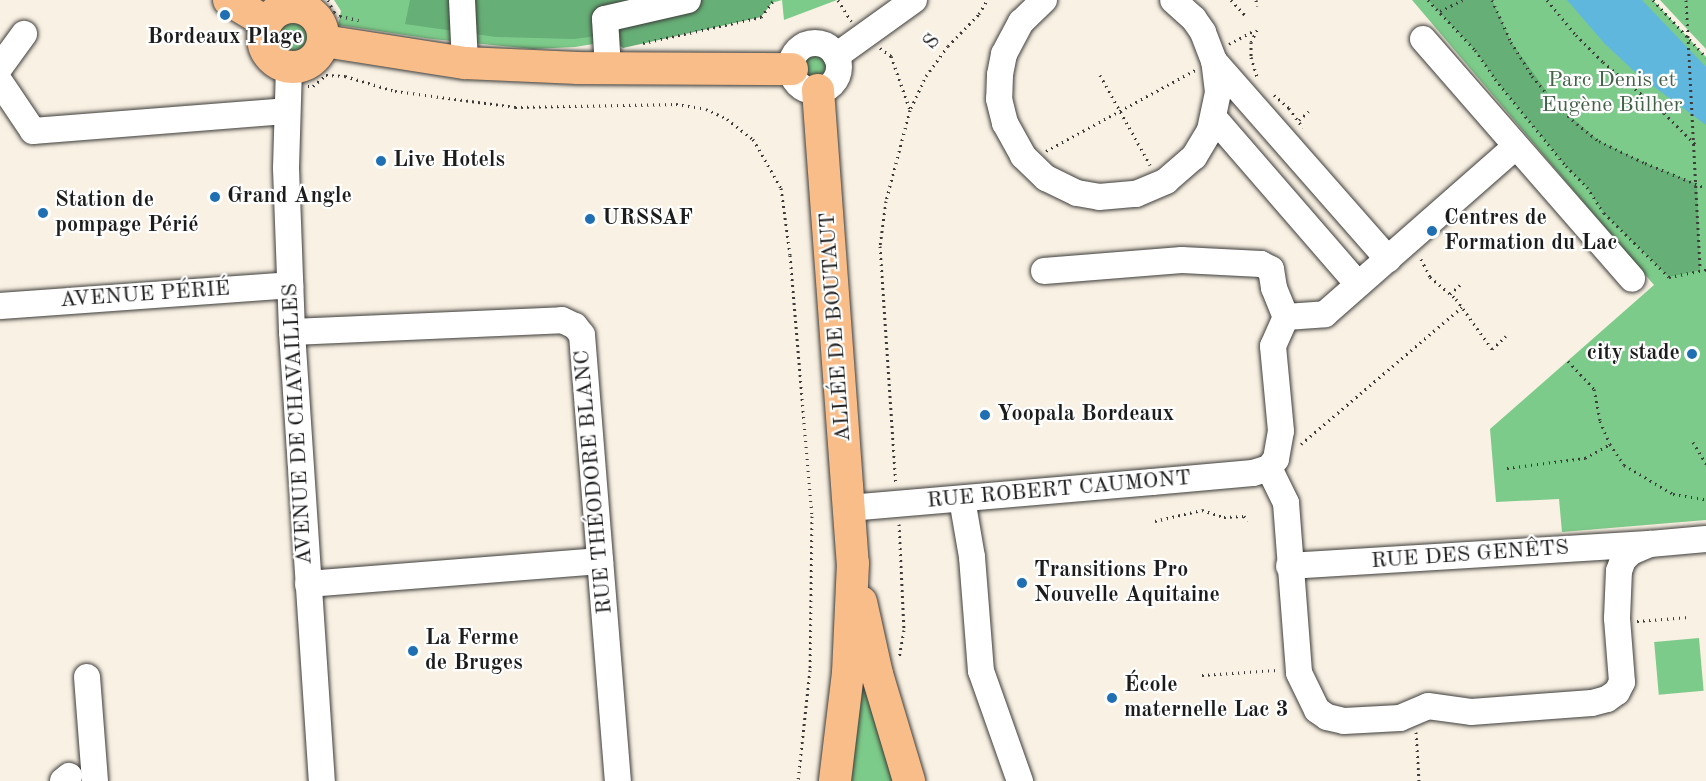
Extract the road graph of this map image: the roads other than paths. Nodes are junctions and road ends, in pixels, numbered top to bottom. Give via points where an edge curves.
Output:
1 (229, 0) edge
2 (462, 0) edge
3 (688, 0) edge
4 (914, 0) edge
5 (1044, 0) edge
6 (1173, 0) edge
7 (311, 2) edge
8 (266, 22) junction
9 (24, 34) dead end
10 (1423, 39) dead end
11 (324, 40) junction
12 (836, 56) junction
13 (1213, 57) junction
14 (465, 63) junction
15 (0, 67) edge
16 (608, 68) junction
17 (792, 69) junction
18 (294, 76) junction
19 (0, 82) edge
20 (818, 90) junction
21 (285, 111) junction
22 (1214, 118) junction
23 (1516, 146) junction
24 (1388, 259) junction
25 (1044, 271) dead end
26 (1632, 279) dead end
27 (1358, 284) junction
28 (290, 285) junction
29 (0, 306) edge
30 (1286, 317) junction
31 (292, 332) junction
32 (1272, 464) junction
33 (962, 499) junction
34 (849, 508) junction
35 (1706, 539) edge
36 (1650, 544) junction
37 (600, 561) junction
38 (853, 563) junction
39 (1289, 566) junction
40 (308, 584) junction
41 (87, 677) dead end
42 (95, 781) edge
43 (322, 781) edge
44 (618, 781) edge
45 (835, 781) edge
46 (909, 781) edge
47 (1020, 781) edge

1 - 8 main road
2 - 14 street
3 - 16 street via 605,18
4 - 12 street
5 - 22 street via 1012,36 1000,75 999,99 1005,123 1023,156 1046,178 1077,193 1136,194 1181,170 1194,156
6 - 13 street via 1194,19
7 - 8 main road via 281,9
7 - 11 main road
8 - 18 main road via 262,36 265,51
9 - 15 street
10 - 23 street
11 - 14 main road
11 - 18 main road via 320,52
12 - 17 street via 825,44 808,43 797,52
12 - 20 street via 839,69 835,81
13 - 22 street via 1218,92
13 - 24 street
14 - 16 main road
16 - 17 main road
17 - 20 street via 799,85
18 - 21 street, AVENUE DE CHAVAILLES
19 - 21 street via 33,131
20 - 34 main road, ALLÉE DE BOUTAUT
21 - 28 street, AVENUE DE CHAVAILLES
22 - 27 street
23 - 24 street
23 - 26 street
24 - 27 street
25 - 30 street via 1182,260 1261,264 1271,269
27 - 30 street via 1325,314
28 - 29 street, AVENUE PÉRIÉ
28 - 31 street, AVENUE DE CHAVAILLES
30 - 32 street via 1273,346 1281,431
31 - 37 street, RUE THÉODORE BLANC via 562,320 575,326 582,335
31 - 40 street, AVENUE DE CHAVAILLES
32 - 33 street, RUE ROBERT CAUMONT via 1242,474
32 - 39 street, RUE DES GENÊTS via 1286,503
33 - 34 street, RUE ROBERT CAUMONT
33 - 47 street via 972,558 981,671
34 - 38 main road, ALLÉE DE BOUTAUT
35 - 36 street, RUE DES GENÊTS
36 - 39 street, RUE DES GENÊTS
36 - 39 street, RUE DES GENÊTS via 1631,552 1619,571 1617,618 1622,682 1607,699 1471,712 1437,705 1396,718 1344,721 1317,710 1298,668
37 - 40 street
37 - 44 street, RUE THÉODORE BLANC
38 - 45 main road, ALLÉE DE BOUTAUT via 848,673
38 - 46 main road, ALLÉE DE BOUTAUT via 877,674
40 - 43 street, AVENUE DE CHAVAILLES
41 - 42 street

